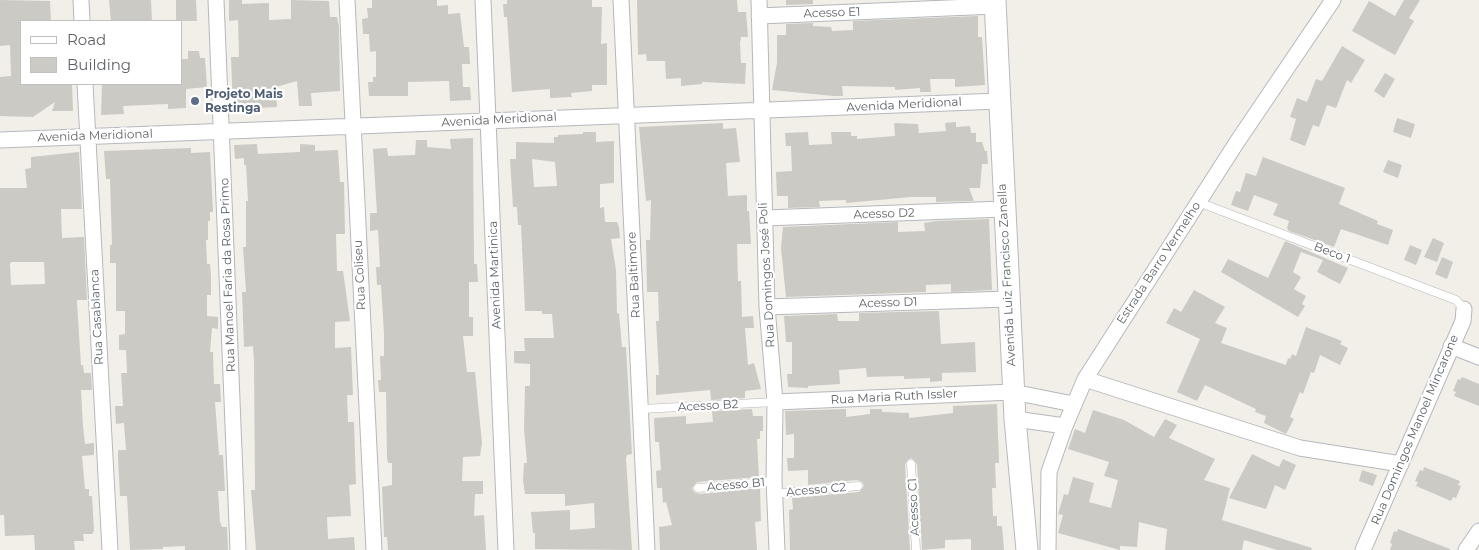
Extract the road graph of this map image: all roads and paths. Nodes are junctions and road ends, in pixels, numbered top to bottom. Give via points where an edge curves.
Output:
1 (81, 0) edge
2 (216, 0) edge
3 (347, 0) edge
4 (483, 0) edge
5 (621, 0) edge
6 (759, 0) edge
7 (1333, 0) edge
8 (995, 3) edge
9 (759, 16) junction
10 (82, 20) edge
11 (85, 85) edge
12 (999, 101) junction
13 (760, 111) junction
14 (626, 114) junction
15 (488, 121) junction
16 (352, 126) junction
17 (222, 131) junction
18 (87, 137) junction
19 (0, 140) edge
20 (1198, 202) junction
21 (1004, 210) junction
22 (765, 218) junction
23 (1008, 299) junction
24 (767, 307) junction
25 (1464, 309) joint
26 (1451, 346) junction
27 (1479, 357) edge
28 (1085, 379) junction
29 (1014, 392) junction
30 (775, 402) junction
31 (1073, 404) junction
32 (642, 409) junction
33 (1015, 419) junction
34 (1065, 426) junction
35 (911, 464) dead end
36 (1401, 464) junction
37 (858, 486) dead end
38 (698, 488) dead end
39 (774, 488) junction
40 (1479, 531) edge
41 (1046, 549) edge
42 (110, 550) edge
43 (238, 550) edge
44 (374, 550) edge
45 (506, 550) edge
46 (648, 550) edge
47 (777, 550) edge
48 (916, 550) edge
49 (1364, 550) edge
50 (1466, 550) edge

1 - 10 street
2 - 17 street, Rua Manoel Faria da Rosa Primo
3 - 16 street, Rua Coliseu
4 - 15 street, Avenida Martinica
5 - 14 street, Rua Baltimore
6 - 9 street, Rua Domingos José Poli
7 - 20 street, Estrada Barro Vermelho
8 - 9 street, Acesso E1
8 - 12 street, Avenida Luiz Francisco Zanella
9 - 13 street, Rua Domingos José Poli
11 - 18 street, Rua Casablanca
12 - 13 street, Avenida Meridional
12 - 21 street, Avenida Luiz Francisco Zanella
13 - 14 street, Avenida Meridional
13 - 22 street, Rua Domingos José Poli
14 - 15 street, Avenida Meridional
14 - 32 street, Rua Baltimore
15 - 16 street, Avenida Meridional
15 - 45 street, Avenida Martinica
16 - 17 street, Avenida Meridional
16 - 44 street, Rua Coliseu
17 - 18 street, Avenida Meridional
17 - 43 street, Rua Manoel Faria da Rosa Primo
18 - 19 street, Avenida Meridional
18 - 42 street, Rua Casablanca
20 - 25 lane, Beco 1 via 1456,300
20 - 28 street, Estrada Barro Vermelho
21 - 22 street, Acesso D2
21 - 23 street, Avenida Luiz Francisco Zanella
22 - 24 street, Rua Domingos José Poli
23 - 24 street, Acesso D1
23 - 29 street, Avenida Luiz Francisco Zanella
24 - 30 street, Rua Domingos José Poli
25 - 26 street, Rua Domingos Manoel Mincarone via 1463,322
26 - 27 street
26 - 36 street, Rua Domingos Manoel Mincarone
28 - 31 street, Estrada Barro Vermelho
28 - 36 street via 1300,448
29 - 30 street, Rua Maria Ruth Issler
29 - 31 street, Rua Maria Ruth Issler
29 - 33 street, Avenida Luiz Francisco Zanella
30 - 32 lane, Acesso B2
30 - 39 street, Rua Domingos José Poli
31 - 34 street, Estrada Barro Vermelho
32 - 46 street, Rua Baltimore
33 - 34 street
33 - 41 street, Avenida Luiz Francisco Zanella
34 - 41 street, Estrada Barro Vermelho via 1049,472
35 - 48 lane, Acesso C1
36 - 49 street, Rua Domingos Manoel Mincarone
37 - 39 lane, Acesso C2
38 - 39 lane, Acesso B1
39 - 47 street, Rua Domingos José Poli
40 - 50 street

